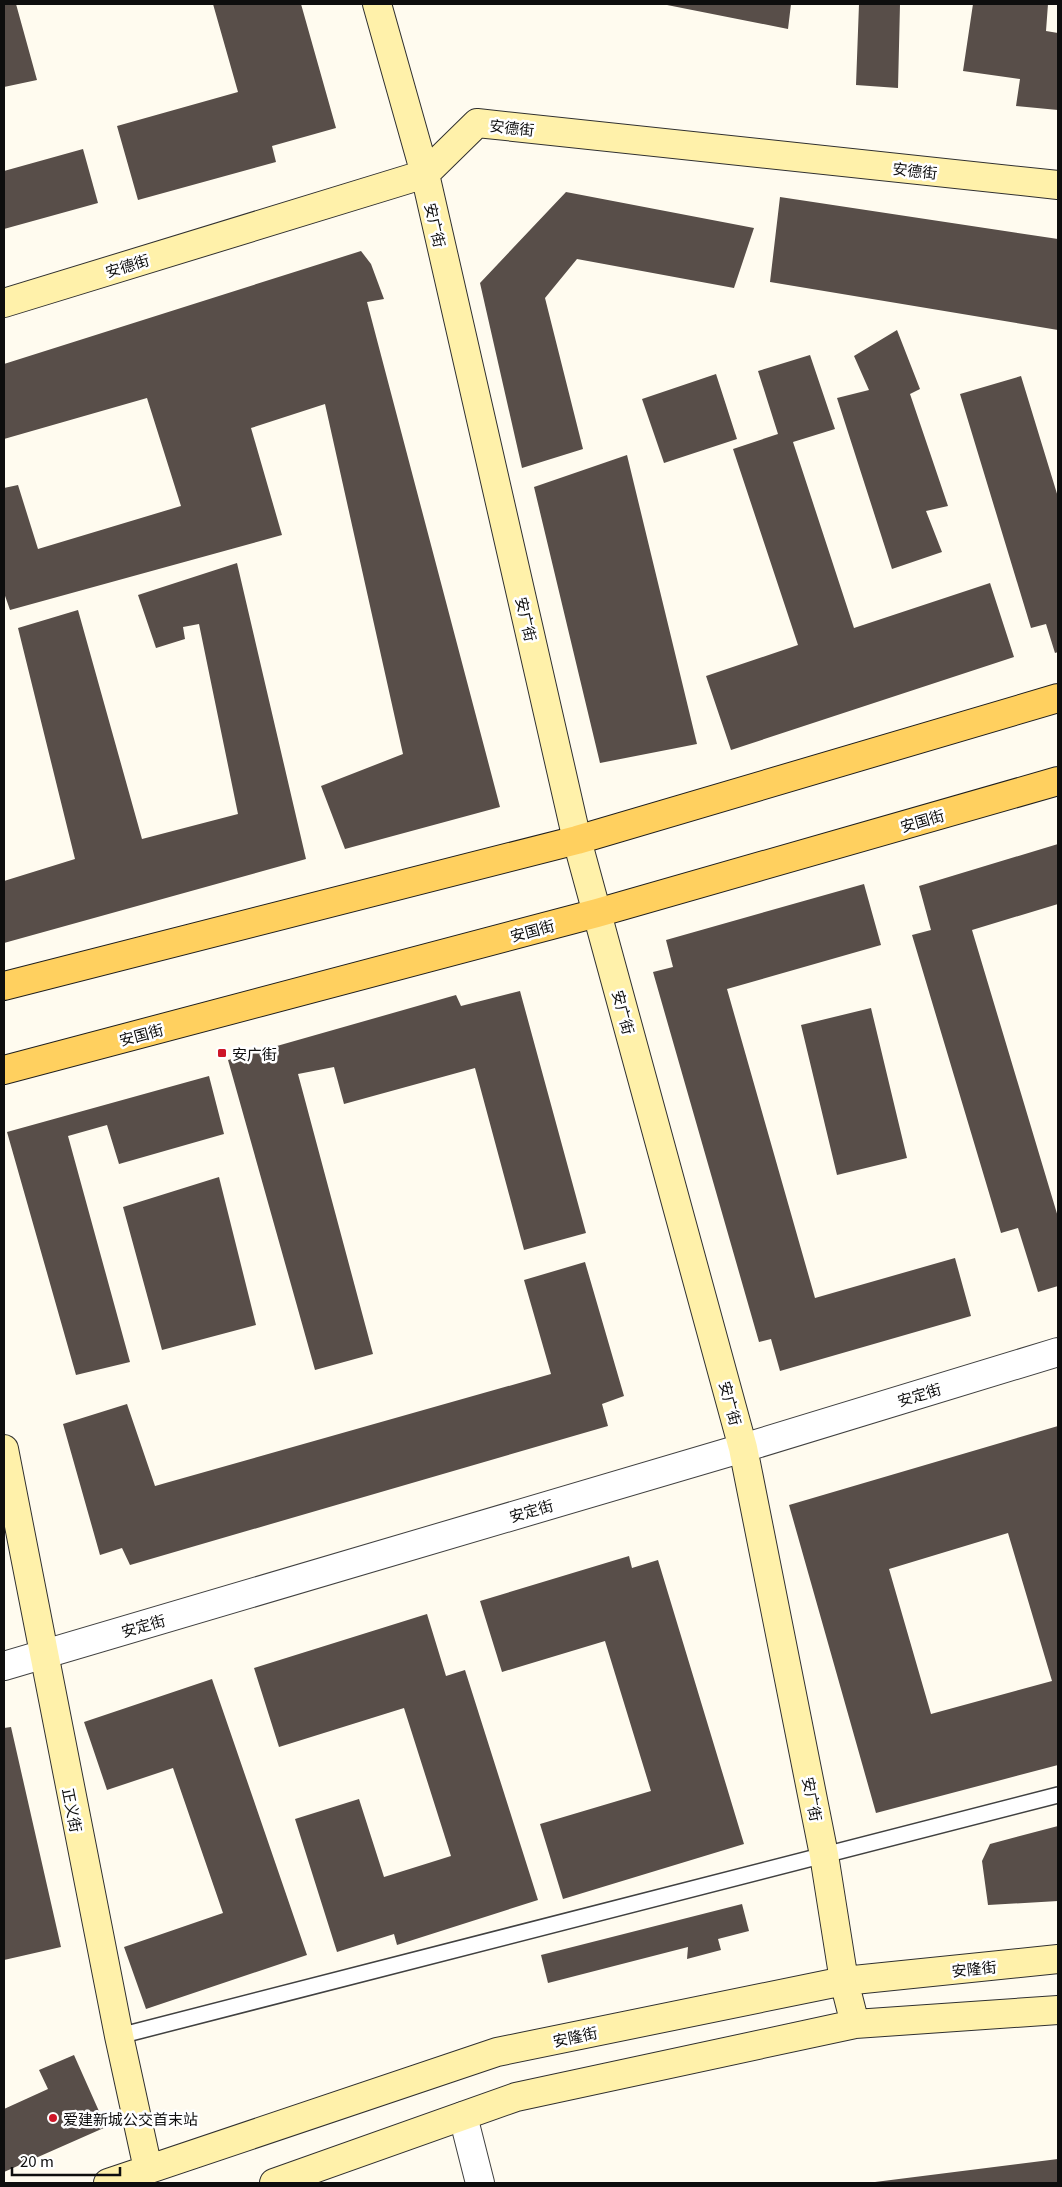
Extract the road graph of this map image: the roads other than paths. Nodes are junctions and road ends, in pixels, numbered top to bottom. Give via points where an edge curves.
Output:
1 (377, 4) edge
2 (425, 174) junction
3 (1058, 185) edge
4 (4, 303) edge
5 (1058, 698) edge
6 (1058, 781) edge
7 (577, 840) junction
8 (597, 913) junction
9 (4, 986) edge
10 (4, 1070) edge
11 (1058, 1352) edge
12 (743, 1448) junction
13 (4, 1449) edge
14 (42, 1655) junction
15 (4, 1666) edge
16 (1058, 1795) edge
17 (824, 1855) junction
18 (1058, 1959) edge
19 (844, 1981) junction
20 (1058, 2010) edge
21 (855, 2024) junction
22 (118, 2036) junction
23 (463, 2116) junction
24 (148, 2170) junction
25 (108, 2183) edge
26 (274, 2183) edge
27 (480, 2183) edge

1 - 2 street, 安广街
2 - 3 street, 安德街 via 477,123
2 - 4 street, 安德街
2 - 7 street, 安广街
5 - 7 main road
6 - 8 main road, 安国街
7 - 8 street, 安广街
7 - 9 main road
8 - 10 main road, 安国街
8 - 12 street, 安广街
11 - 12 street, 安定街
12 - 14 street, 安定街
12 - 17 street, 安广街
13 - 14 street, 正义街
14 - 15 street, 安定街
14 - 22 street, 正义街
16 - 17 lane
17 - 19 street, 安广街
17 - 22 lane
18 - 19 street, 安隆街
19 - 21 street, 安广街
19 - 24 street, 安隆街 via 497,2052
20 - 21 street
21 - 23 street via 516,2096
22 - 24 street, 正义街
23 - 26 street
23 - 27 street
24 - 25 street, 安隆街

